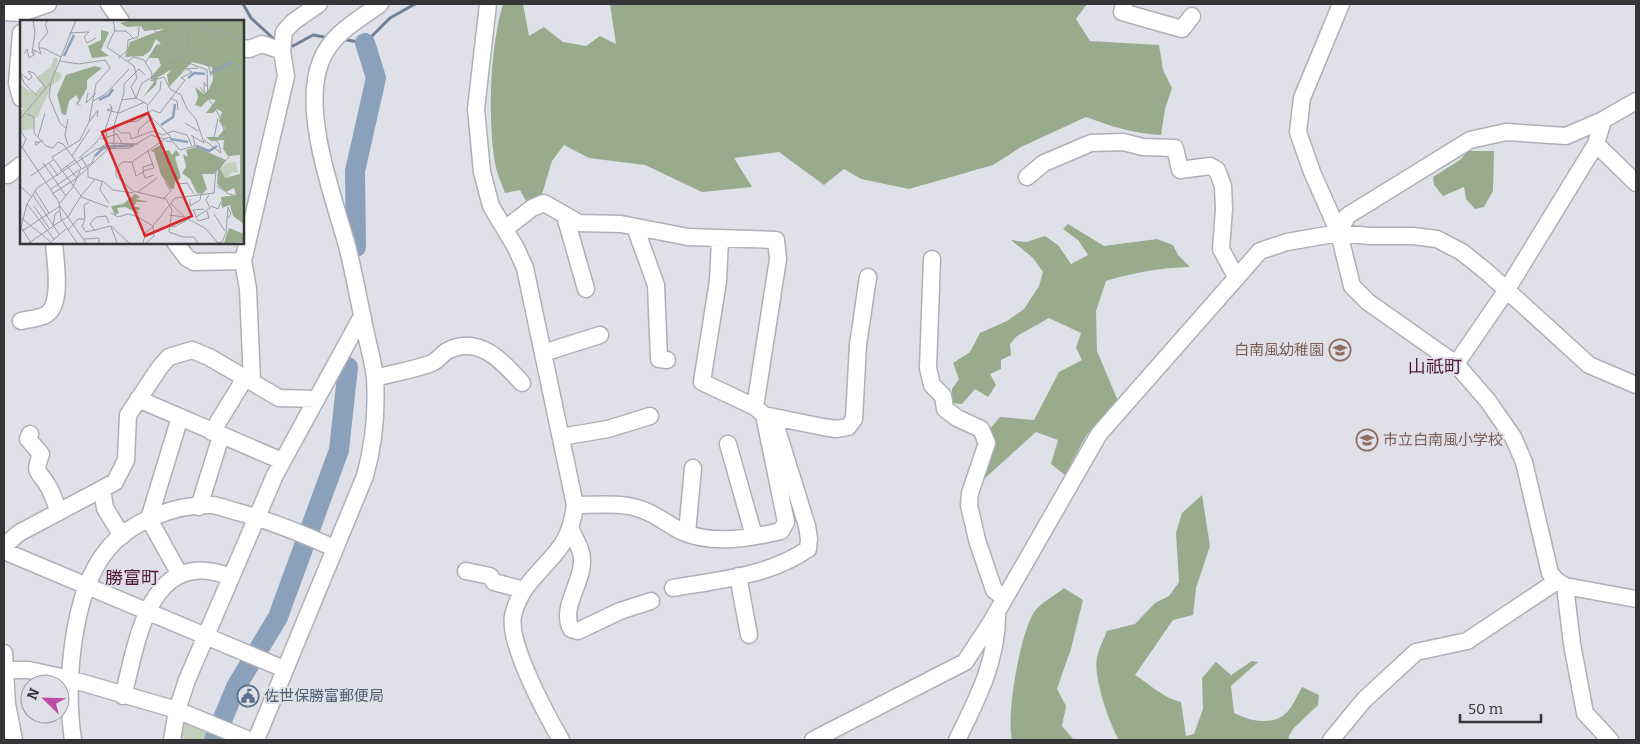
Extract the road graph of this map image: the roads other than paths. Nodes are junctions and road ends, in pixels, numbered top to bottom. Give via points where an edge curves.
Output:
1 (48, 4) edge
2 (109, 4) edge
3 (319, 4) edge
4 (380, 4) edge
5 (488, 4) edge
6 (1124, 4) edge
7 (1341, 4) edge
8 (4, 12) edge
9 (21, 13) edge
10 (1192, 16) dead end
11 (120, 20) edge
12 (20, 46) edge
13 (282, 47) junction
14 (244, 48) edge
15 (20, 92) edge
16 (1635, 98) edge
17 (1602, 120) junction
18 (1596, 144) junction
19 (20, 166) edge
20 (8, 175) dead end
21 (1027, 177) dead end
22 (1636, 184) edge
23 (565, 216) junction
24 (635, 227) junction
25 (505, 229) junction
26 (1339, 233) junction
27 (720, 239) junction
28 (54, 244) edge
29 (176, 244) edge
30 (932, 259) dead end
31 (244, 261) junction
32 (868, 277) dead end
33 (1236, 277) junction
34 (586, 289) dead end
35 (1506, 291) junction
36 (362, 316) junction
37 (21, 321) dead end
38 (600, 336) dead end
39 (543, 352) junction
40 (667, 360) dead end
41 (1456, 364) junction
42 (375, 378) junction
43 (249, 380) junction
44 (1633, 380) edge
45 (522, 383) dead end
46 (138, 399) junction
47 (316, 399) junction
48 (764, 413) junction
49 (650, 416) dead end
50 (180, 417) junction
51 (30, 434) dead end
52 (217, 434) junction
53 (561, 436) junction
54 (728, 444) dead end
55 (282, 461) junction
56 (693, 468) dead end
57 (102, 488) junction
58 (575, 505) junction
59 (199, 507) junction
60 (59, 512) junction
61 (256, 517) junction
62 (149, 519) junction
63 (571, 530) junction
64 (687, 533) junction
65 (122, 536) junction
66 (754, 536) junction
67 (4, 546) edge
68 (334, 548) junction
69 (4, 551) edge
70 (466, 571) dead end
71 (180, 575) junction
72 (738, 576) junction
73 (231, 577) junction
74 (1561, 584) junction
75 (88, 585) junction
76 (674, 588) dead end
77 (524, 590) junction
78 (1636, 599) edge
79 (651, 601) dead end
80 (1000, 605) junction
81 (146, 610) junction
82 (752, 629) dead end
83 (207, 635) junction
84 (4, 653) edge
85 (284, 669) junction
86 (4, 670) edge
87 (47, 674) edge
88 (70, 679) junction
89 (123, 696) junction
90 (177, 710) junction
91 (14, 740) edge
92 (72, 740) edge
93 (172, 740) edge
94 (249, 740) edge
95 (256, 740) edge
96 (561, 740) edge
97 (817, 740) edge
98 (957, 740) edge
99 (1331, 740) edge
100 (1610, 740) edge

1 - 9 street
2 - 11 street
3 - 13 street via 284,32
4 - 36 street via 349,25 330,44 321,61 314,87 316,117 329,184 359,290
5 - 25 street via 476,110 482,172 491,206
6 - 10 street via 1122,12 1182,30
7 - 26 street via 1302,98 1298,132
8 - 9 street
12 - 15 street via 17,83
13 - 14 street via 262,44
13 - 31 street via 286,76
16 - 17 street
17 - 18 street
17 - 26 street via 1566,136 1506,132 1470,140 1348,216
18 - 22 street
18 - 35 street
19 - 20 street
21 - 33 street via 1044,163 1091,143 1123,142 1143,147 1175,148 1180,170 1210,166 1217,170 1223,193 1221,249
23 - 24 street via 579,223
23 - 25 street via 544,203 537,204
23 - 34 street
24 - 27 street
24 - 40 street via 656,285 659,358
25 - 39 street via 525,268
26 - 33 street via 1287,242 1260,251
26 - 35 street via 1437,239 1462,252
26 - 41 street via 1352,286 1368,302
27 - 48 street via 718,281 702,382
27 - 48 street via 776,240 778,259
28 - 37 street via 57,282 54,305 47,314
29 - 31 street via 194,262
30 - 80 street via 928,368 932,385 943,396 945,409 980,429 987,442 970,492 969,505 977,540
31 - 43 street via 248,289
32 - 48 street via 858,345 854,419 848,427 836,428
33 - 80 street via 1099,434
35 - 41 street
35 - 44 street via 1590,365
36 - 42 street
36 - 47 street
38 - 39 street
39 - 53 street
41 - 74 street via 1513,437 1524,462 1550,573
42 - 45 street via 434,362 447,351 460,347 481,347 494,353
42 - 68 street via 374,446 365,476
43 - 46 street via 201,353 182,351 169,357
43 - 47 street via 279,398
43 - 52 street
46 - 50 street
46 - 57 street via 128,415 123,471 115,482
47 - 55 street
48 - 66 street via 786,522 781,530
48 - 72 street via 810,539 808,549 791,561
49 - 53 street via 608,429
50 - 52 street
50 - 62 street
51 - 60 street via 28,439 41,454 36,467 38,475 47,484
52 - 55 street
52 - 59 street
53 - 58 street
54 - 66 street
55 - 61 street
56 - 64 street
57 - 60 street
57 - 65 street via 105,508
58 - 63 street
58 - 64 street via 624,505 643,510
59 - 61 street via 213,505
59 - 62 street via 177,509
60 - 67 street via 19,533
61 - 68 street
61 - 73 street
62 - 65 street
62 - 71 street
63 - 77 street via 556,555
63 - 79 street via 582,559 581,574 568,611 567,621 571,629 578,631 620,611
64 - 66 street via 707,538
65 - 75 street via 107,550
68 - 85 street
69 - 75 street
70 - 77 street via 490,576 494,582
71 - 73 street via 208,570
71 - 81 street via 165,585
72 - 76 street
72 - 82 street
73 - 83 street
74 - 78 street
74 - 99 street via 1467,641 1416,652 1364,700
74 - 100 street via 1585,713
75 - 81 street
75 - 88 street via 71,652
77 - 96 street via 513,617 514,637 527,672
80 - 97 street via 965,662
80 - 98 street via 998,631 986,680
81 - 83 street
81 - 89 street
83 - 85 street
83 - 90 street
84 - 86 street
85 - 95 street
86 - 87 street
86 - 91 street via 6,704
88 - 89 street
88 - 92 street
89 - 90 street
90 - 93 street
90 - 94 street

